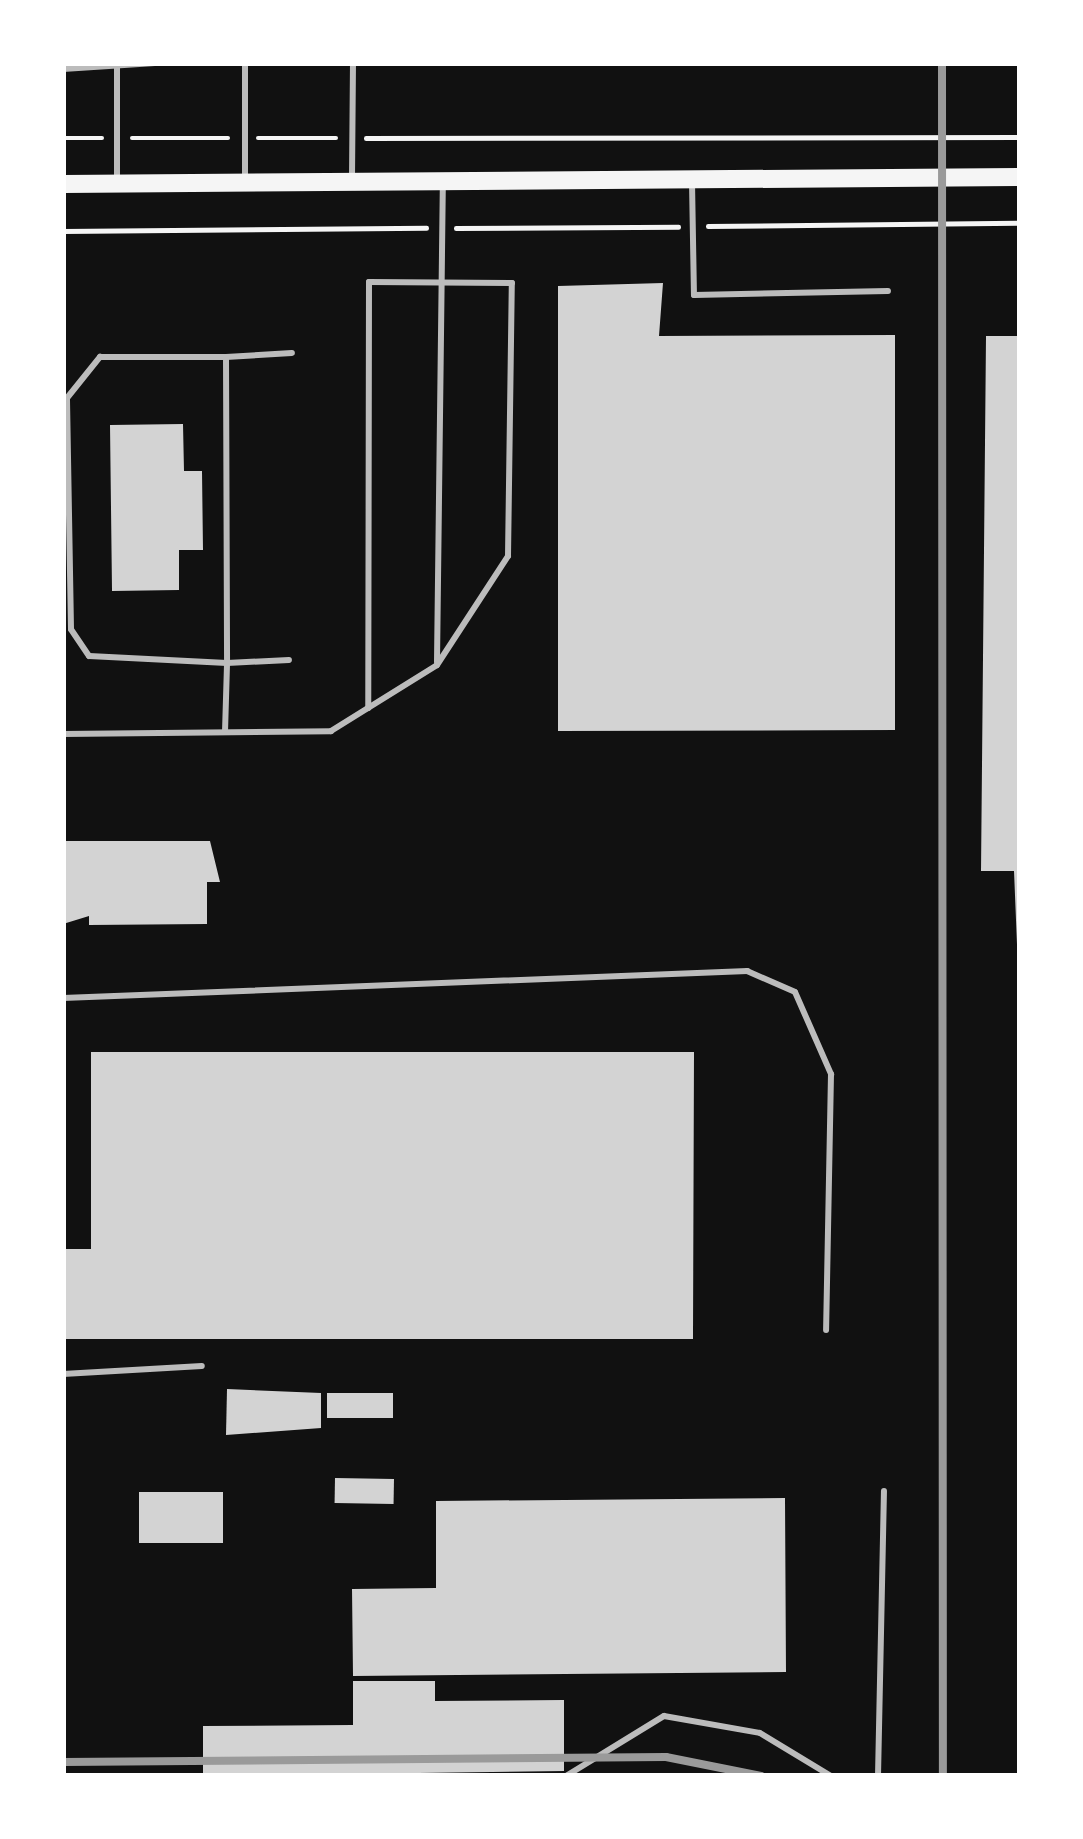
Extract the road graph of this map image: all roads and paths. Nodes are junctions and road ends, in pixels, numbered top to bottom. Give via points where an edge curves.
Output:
1 (155, 63) edge
2 (245, 63) edge
3 (353, 63) edge
4 (117, 68) junction
5 (63, 69) edge
6 (1020, 137) edge
7 (63, 138) edge
8 (117, 138) junction
9 (245, 138) junction
10 (352, 138) junction
11 (1020, 177) edge
12 (443, 179) junction
13 (692, 179) junction
14 (352, 180) junction
15 (245, 182) junction
16 (63, 184) edge
17 (116, 184) junction
18 (1020, 223) edge
19 (691, 227) junction
20 (443, 228) junction
21 (63, 231) edge
22 (442, 281) junction
23 (887, 291) dead end
24 (292, 353) dead end
25 (226, 357) junction
26 (65, 484) edge
27 (66, 536) edge
28 (289, 660) dead end
29 (226, 663) junction
30 (436, 665) junction
31 (368, 708) junction
32 (225, 732) junction
33 (63, 734) edge
34 (63, 998) edge
35 (826, 1330) dead end
36 (202, 1366) dead end
37 (63, 1374) edge
38 (884, 1492) dead end
39 (566, 1776) edge
40 (831, 1776) edge
41 (878, 1776) edge

1 - 4 lane
2 - 9 lane
3 - 10 lane
4 - 5 lane
4 - 8 lane
6 - 10 path
7 - 8 path
8 - 9 path
8 - 17 lane
9 - 10 path
9 - 15 lane
10 - 14 lane
11 - 13 main road
12 - 13 main road
12 - 14 main road
12 - 20 lane
13 - 19 lane
14 - 15 main road
15 - 17 main road
16 - 17 main road
18 - 19 path
19 - 20 path
19 - 23 lane via 694,295
20 - 21 path
20 - 22 lane
22 - 30 lane
22 - 30 lane via 512,283 508,556
22 - 31 lane via 369,282
24 - 25 lane
25 - 26 lane via 100,357 67,398
25 - 29 lane
26 - 27 lane
27 - 29 lane via 71,629 89,656
28 - 29 lane
29 - 32 lane
30 - 31 lane
31 - 32 lane via 331,731
32 - 33 lane
34 - 35 lane via 747,971 795,992 831,1074
36 - 37 lane
38 - 41 lane
39 - 40 lane via 664,1716 760,1732

